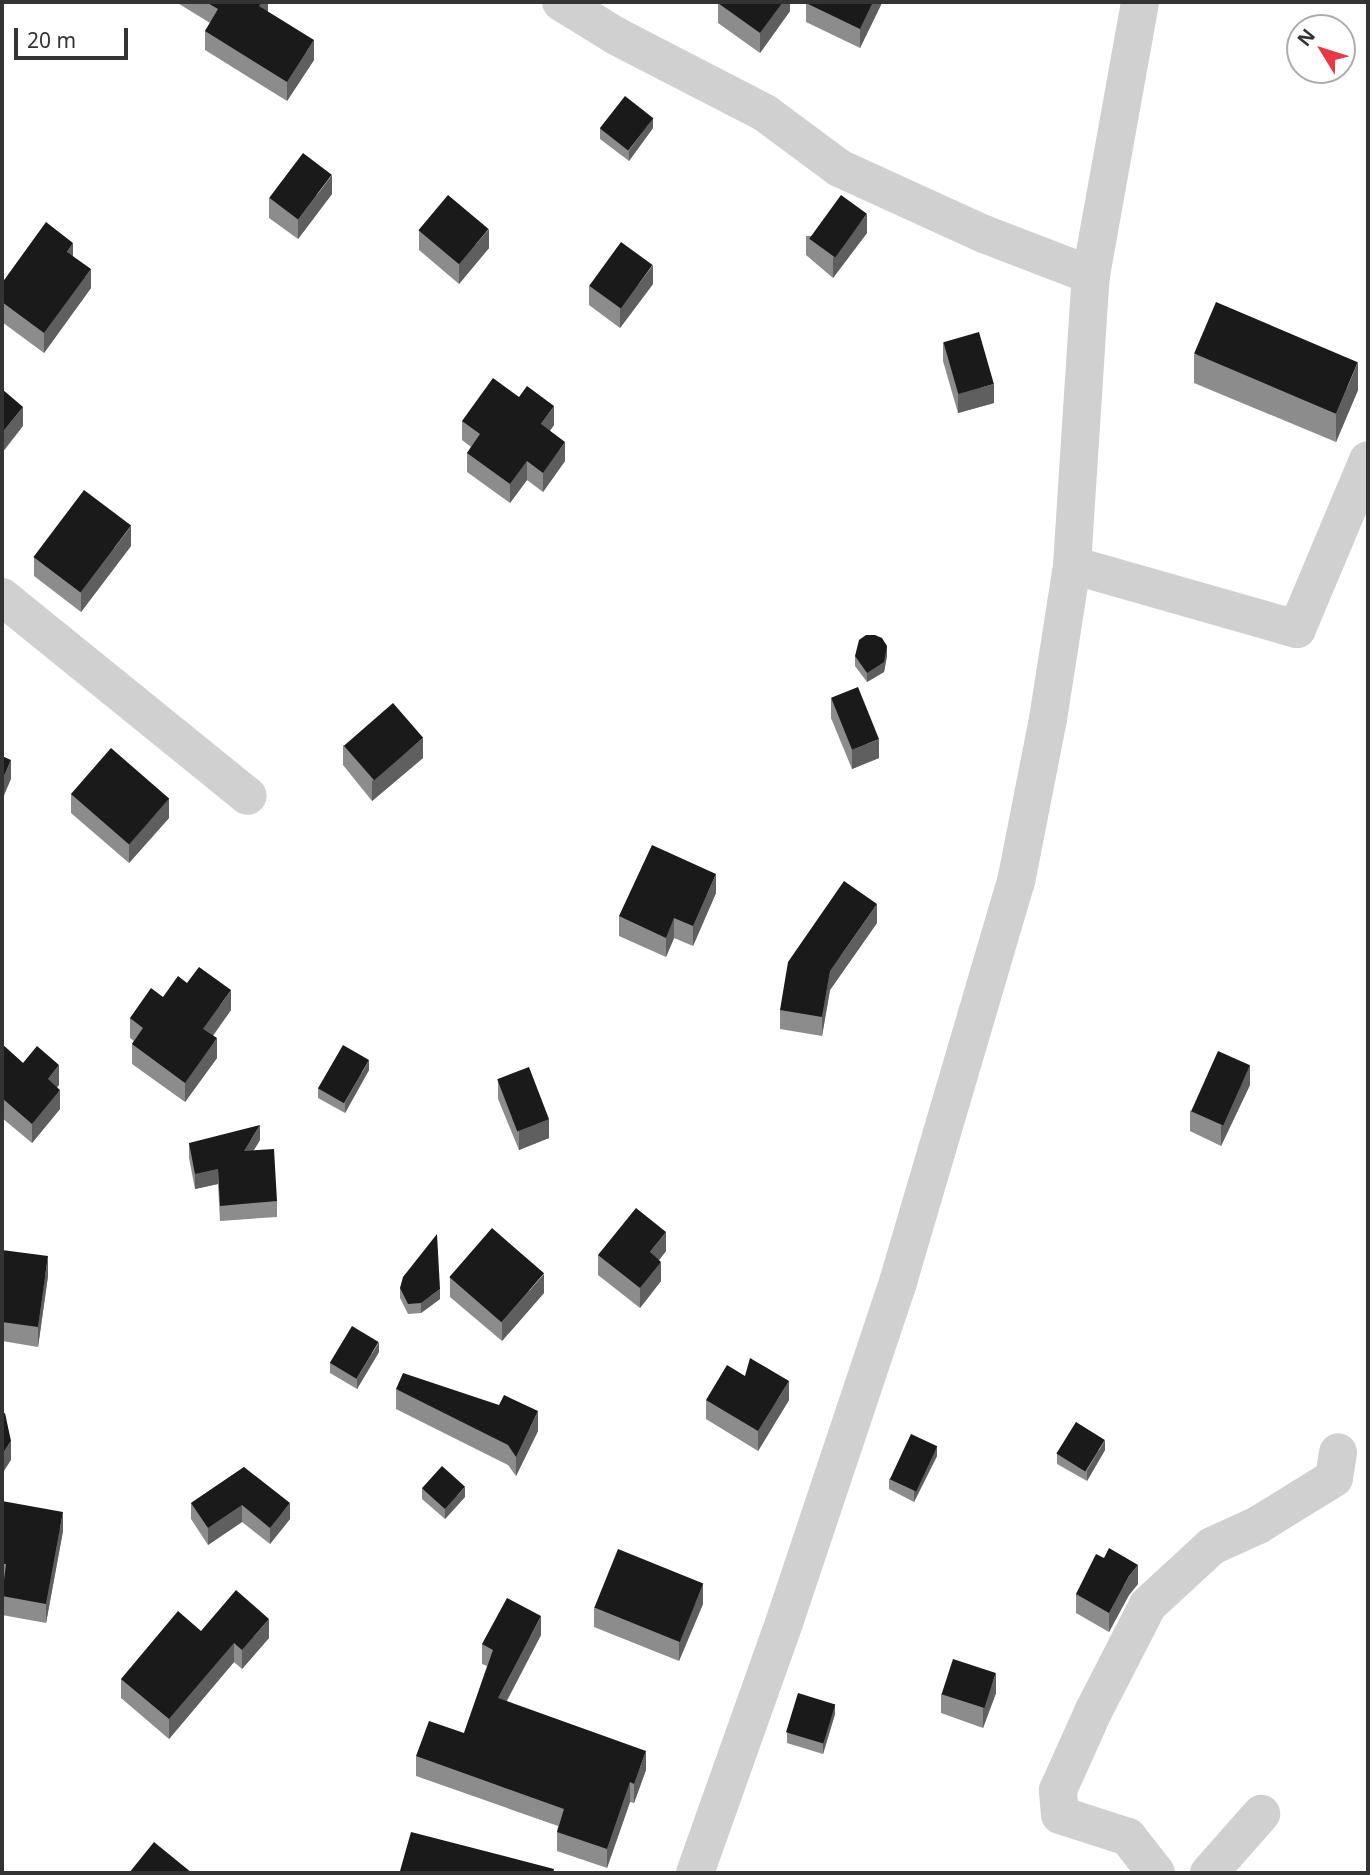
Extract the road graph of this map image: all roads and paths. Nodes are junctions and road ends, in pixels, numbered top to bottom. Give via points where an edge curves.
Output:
1 (561, 2) edge
2 (1140, 2) edge
3 (1091, 275) junction
4 (1368, 460) edge
5 (1072, 565) junction
6 (2, 597) edge
7 (248, 796) dead end
8 (1338, 1452) dead end
9 (1261, 1814) dead end
10 (695, 1873) edge
11 (1156, 1873) edge
12 (1209, 1873) edge

1 - 3 street via 616,36 765,113 839,168 984,234
2 - 3 street
3 - 5 street
4 - 5 street via 1297,629
5 - 10 street via 1016,881 898,1282 785,1623
6 - 7 street
8 - 11 street via 1334,1478 1258,1525 1212,1546 1148,1605 1058,1790 1060,1815 1128,1837
9 - 12 street

